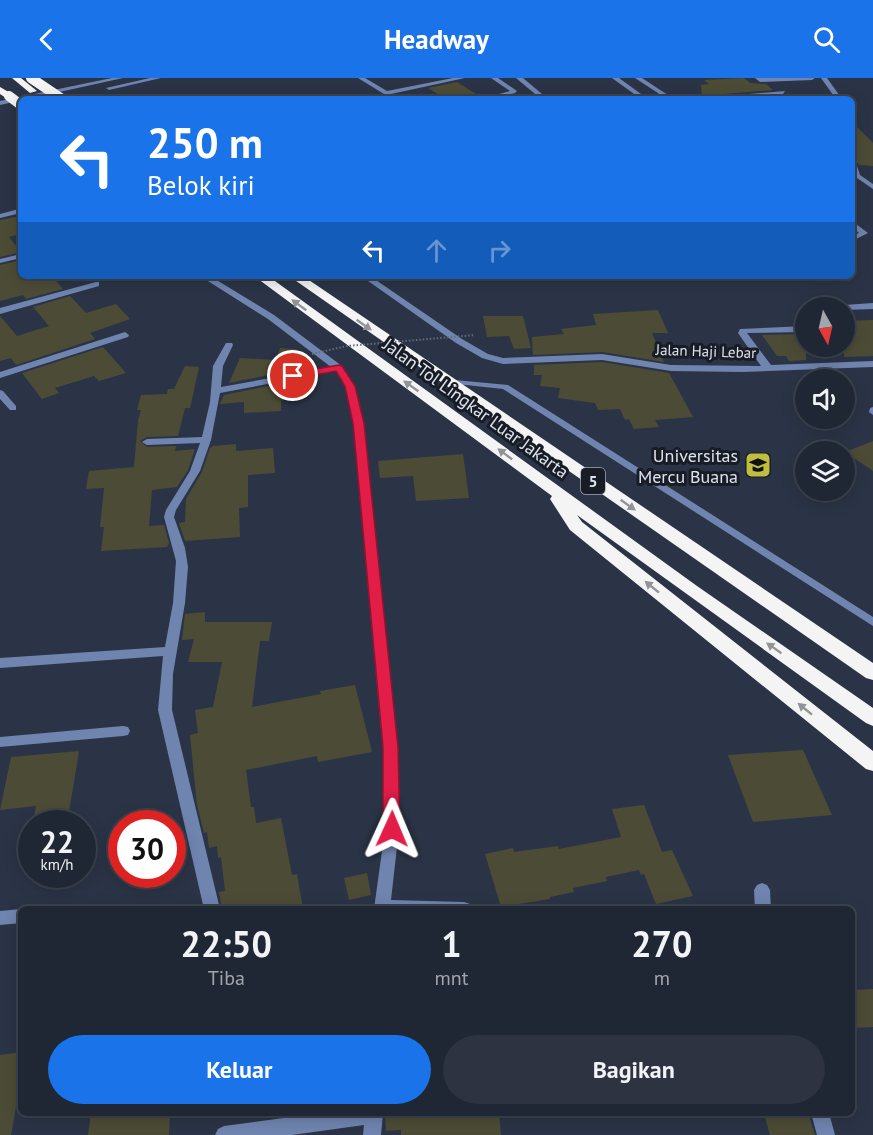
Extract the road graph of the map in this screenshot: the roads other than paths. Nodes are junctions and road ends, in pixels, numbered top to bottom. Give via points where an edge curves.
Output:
1 (16, 78) edge
2 (32, 78) edge
3 (120, 78) edge
4 (158, 78) edge
5 (361, 78) edge
6 (462, 78) edge
7 (494, 78) edge
8 (519, 78) edge
9 (615, 78) edge
10 (639, 78) edge
11 (650, 78) edge
12 (758, 78) edge
13 (812, 78) edge
14 (824, 78) edge
15 (0, 90) edge
16 (783, 92) dead end
17 (386, 93) junction
18 (34, 96) edge
19 (40, 96) edge
20 (58, 96) edge
21 (71, 96) edge
22 (390, 96) edge
23 (496, 96) edge
24 (541, 96) edge
25 (640, 96) edge
26 (666, 96) edge
27 (742, 96) edge
28 (837, 96) edge
29 (18, 99) edge
30 (0, 103) edge
31 (18, 104) edge
32 (18, 107) edge
33 (0, 111) edge
34 (855, 170) edge
35 (873, 187) edge
36 (18, 212) edge
37 (0, 216) edge
38 (855, 226) edge
39 (855, 238) edge
40 (18, 257) edge
41 (0, 261) edge
42 (209, 279) edge
43 (264, 279) edge
44 (299, 279) edge
45 (369, 279) edge
46 (96, 284) dead end
47 (873, 306) edge
48 (855, 307) edge
49 (0, 311) edge
50 (795, 329) edge
51 (125, 335) dead end
52 (229, 345) dead end
53 (873, 364) edge
54 (339, 368) junction
55 (768, 368) junction
56 (0, 375) edge
57 (447, 381) junction
58 (215, 391) junction
59 (0, 393) edge
60 (13, 408) dead end
61 (206, 440) junction
62 (147, 442) dead end
63 (551, 489) junction
64 (873, 622) edge
65 (170, 651) junction
66 (845, 653) junction
67 (0, 663) edge
68 (873, 666) edge
69 (873, 673) edge
70 (873, 718) edge
71 (123, 731) dead end
72 (0, 742) edge
73 (873, 763) edge
74 (762, 890) dead end
75 (211, 906) edge
76 (382, 906) edge
77 (763, 906) edge
78 (18, 916) edge
79 (0, 918) edge
80 (360, 1116) edge
81 (374, 1116) edge
82 (821, 1116) edge
83 (224, 1135) edge
84 (372, 1135) edge
85 (826, 1135) edge

1 - 19 highway
2 - 20 highway, bridge
3 - 18 street
4 - 21 street
5 - 17 street
6 - 17 street
7 - 23 street via 514,90
8 - 24 street
9 - 25 street
10 - 11 street
10 - 26 street
12 - 13 street
14 - 28 street
15 - 31 highway, bridge
16 - 27 street
17 - 22 street
29 - 30 street
32 - 33 street
34 - 35 street via 857,176
36 - 37 street
38 - 39 street via 864,233
40 - 41 street
42 - 54 street via 266,314
63 -> 43 highway, Jalan Tol Lingkar Luar Jakarta / 5
44 -> 57 highway, Jalan Tol Lingkar Luar Jakarta / 5
45 - 55 street, Jalan Haji Lebar via 485,356 503,361 602,357 671,368
46 - 49 street
47 - 48 street
50 - 55 street via 741,333
51 - 56 street
52 - 58 street via 218,366
53 - 55 street, Jalan Haji Lebar
54 - 58 street
54 - 76 street via 350,386 358,423 390,747 392,829
57 - 64 lane via 505,387
57 -> 66 highway, Jalan Tol Lingkar Luar Jakarta / 5
58 - 61 street
59 - 60 street
61 - 62 street
61 - 65 street via 195,471 169,517 183,566
70 -> 63 highway, Jalan Tol Lingkar Luar Jakarta / 5
73 -> 63 highway via 576,526
65 - 67 street
65 - 75 street via 165,711
66 - 68 highway
66 - 69 highway, Jalan Tol Lingkar Luar Jakarta / 5
71 - 72 street
74 - 77 street
78 - 79 street
80 - 83 street
81 - 84 street
82 - 85 street

